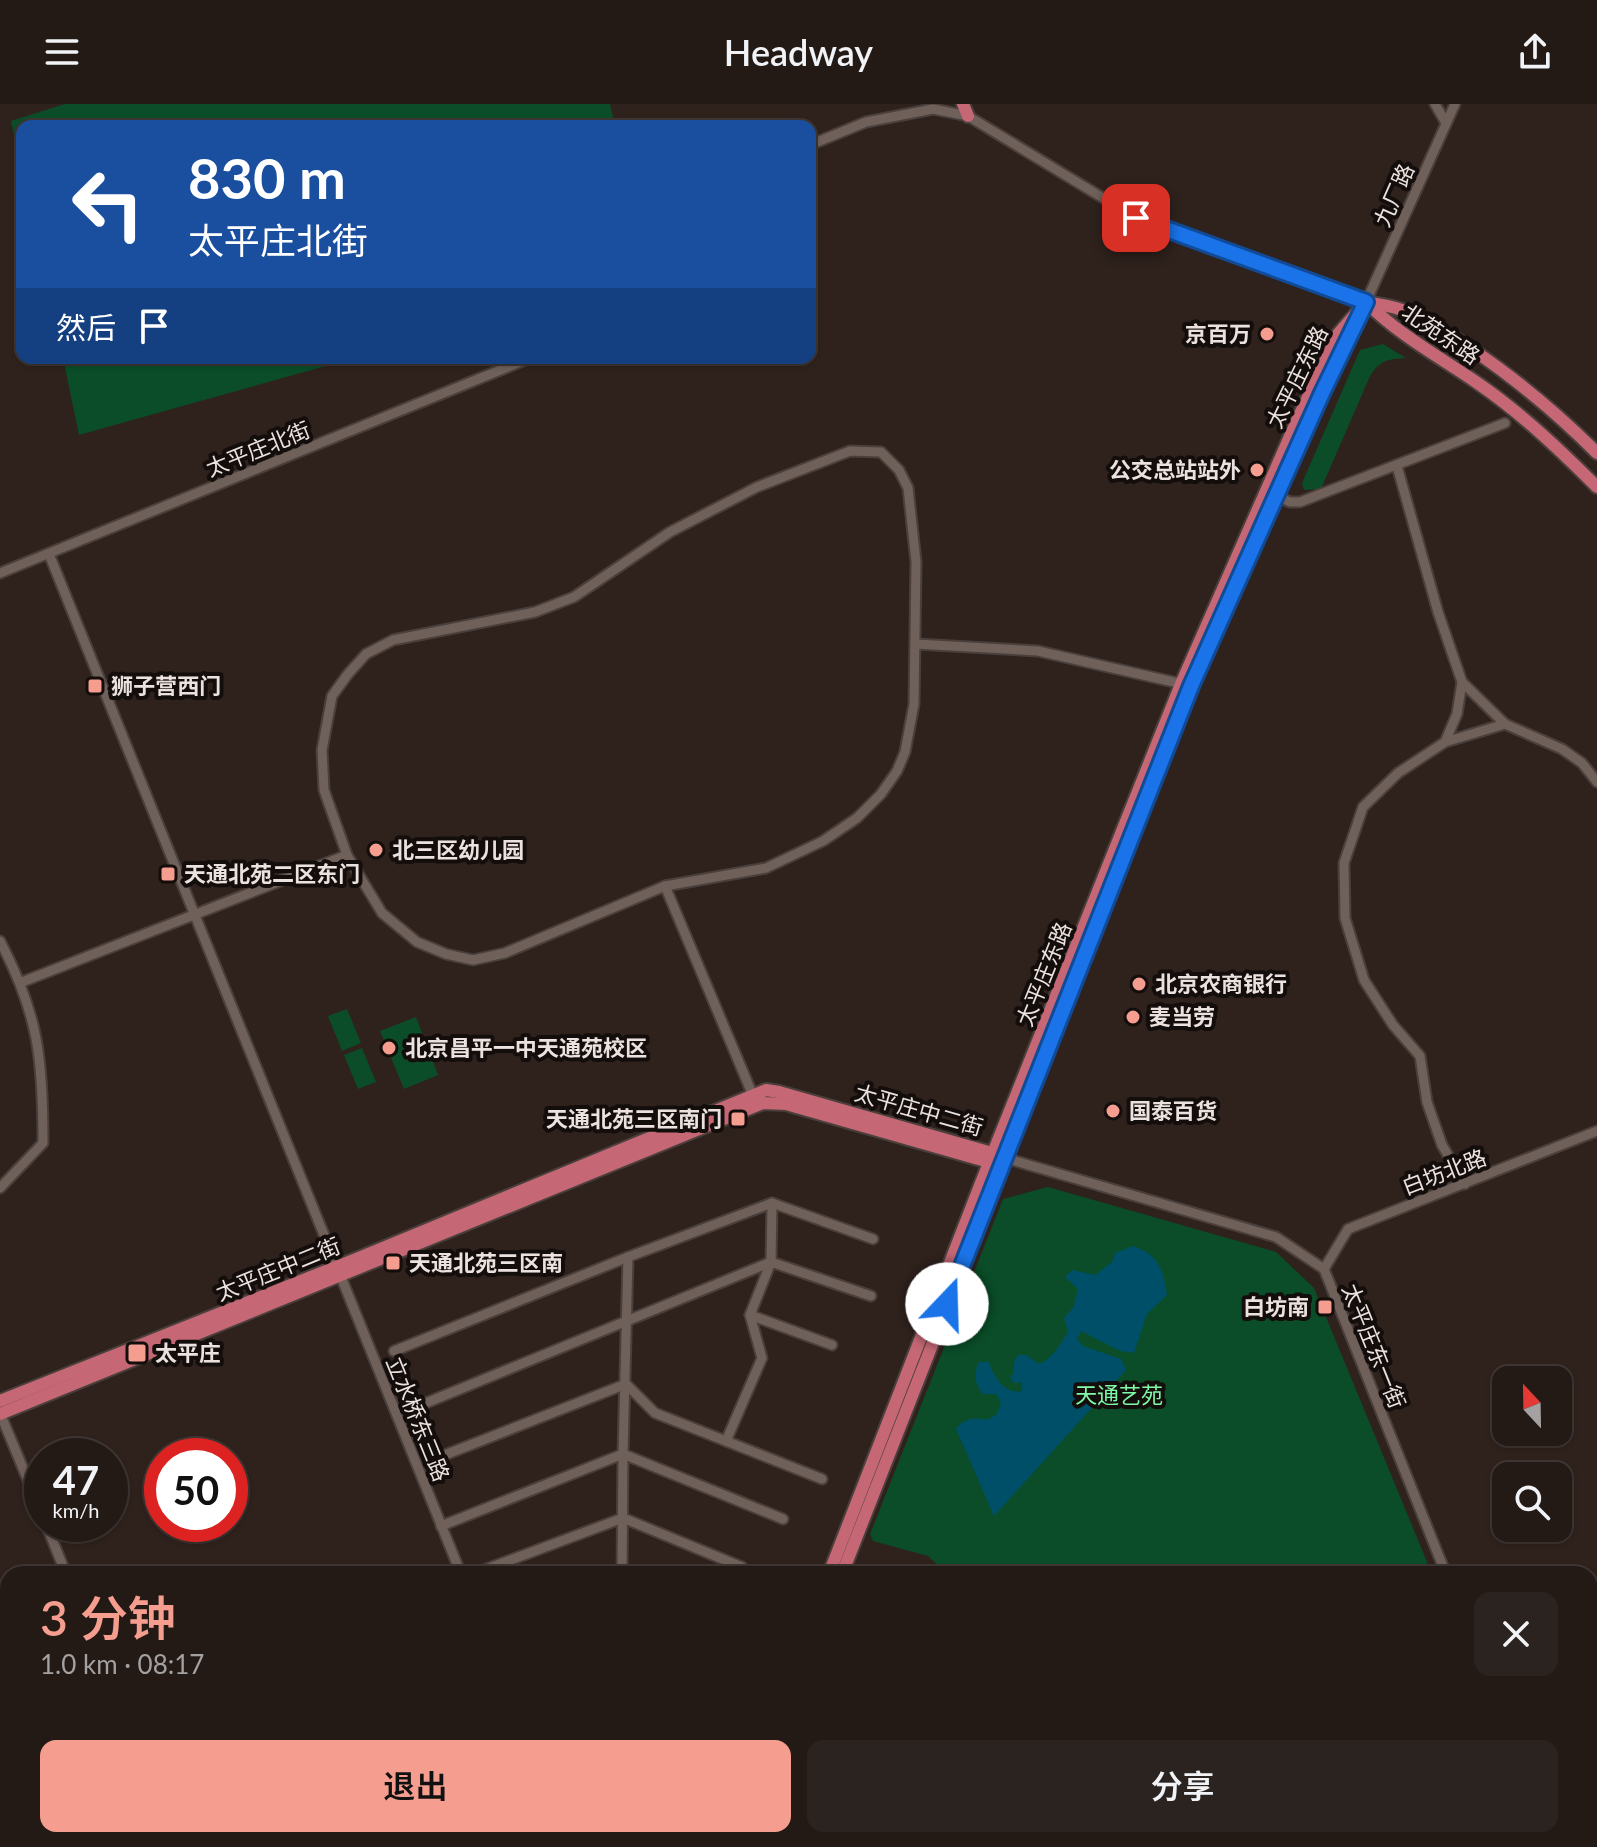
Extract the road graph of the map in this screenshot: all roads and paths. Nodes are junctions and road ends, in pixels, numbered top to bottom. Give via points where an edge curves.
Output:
1 (1435, 104) edge
2 (1455, 104) edge
3 (966, 110) edge
4 (1446, 123) junction
5 (816, 143) edge
6 (1366, 302) junction
7 (515, 364) edge
8 (1505, 423) dead end
9 (1597, 453) edge
10 (1397, 466) junction
11 (1597, 487) edge
12 (1271, 493) junction
13 (49, 554) junction
14 (0, 573) edge
15 (916, 644) junction
16 (1462, 682) junction
17 (1186, 685) junction
18 (1505, 724) junction
19 (1445, 742) junction
20 (1597, 782) edge
21 (347, 855) junction
22 (665, 886) junction
23 (195, 916) junction
24 (0, 941) edge
25 (22, 982) junction
26 (754, 1100) junction
27 (1597, 1131) edge
28 (996, 1158) junction
29 (1465, 1184) junction
30 (0, 1188) edge
31 (772, 1203) junction
32 (873, 1239) dead end
33 (628, 1257) junction
34 (771, 1262) junction
35 (1324, 1269) junction
36 (339, 1272) junction
37 (871, 1296) dead end
38 (750, 1315) junction
39 (628, 1322) junction
40 (832, 1345) dead end
41 (394, 1351) dead end
42 (626, 1384) junction
43 (416, 1407) dead end
44 (0, 1411) edge
45 (726, 1441) junction
46 (623, 1454) junction
47 (437, 1458) dead end
48 (24, 1470) edge
49 (822, 1479) dead end
50 (623, 1518) junction
51 (783, 1519) dead end
52 (441, 1526) junction
53 (53, 1542) edge
54 (63, 1566) edge
55 (458, 1566) edge
56 (494, 1566) edge
57 (622, 1566) edge
58 (740, 1566) edge
59 (832, 1566) edge
60 (845, 1566) edge
61 (1443, 1566) edge

1 - 4 street
2 - 4 street, 九厂路
3 - 5 street via 933,109 866,122
3 - 6 street via 1136,218
4 - 6 street, 九厂路
6 - 9 main road, 北苑东路 via 1413,314 1494,365
6 - 11 main road, 北苑东路 via 1403,335 1530,422
6 - 12 main road, 太平庄东路
7 - 13 street, 太平庄北街
8 - 10 street
10 - 12 street via 1300,502
10 - 16 street
12 - 17 main road, 太平庄东路
13 - 14 street, 太平庄北街
13 - 23 street, 立水桥东三路
15 - 17 street via 1038,651
15 - 21 street via 916,562 908,488 881,452 850,451 757,487 670,532 574,597 535,612 393,640 366,654 332,696 322,750 324,790
15 - 22 street via 914,704 905,752 881,794 857,818 766,868
16 - 18 street
16 - 19 street
17 - 28 main road, 太平庄东路
18 - 19 street
18 - 20 street via 1562,749
19 - 29 street via 1398,773 1363,807 1344,863 1345,918 1364,980 1420,1056 1427,1102 1442,1145
21 - 22 street via 382,913 417,942 473,960 505,953
21 - 23 street
22 - 26 street
23 - 25 street
23 - 36 street, 立水桥东三路
24 - 25 street
25 - 30 street via 38,1036 43,1143
26 - 28 main road, 太平庄中二街 via 766,1090 779,1092
26 - 36 main road, 太平庄中二街
27 - 29 street, 白坊北路
28 - 35 street, 太平庄东一街 via 1276,1237
28 - 59 main road, 太平庄东路
28 - 60 main road, 太平庄东路
29 - 35 street, 白坊北路 via 1348,1229
31 - 32 street
31 - 33 street
31 - 34 street
33 - 39 street
33 - 41 street
34 - 37 street
34 - 38 street
34 - 39 street
35 - 61 street, 太平庄东一街
36 - 44 main road, 太平庄中二街
36 - 52 street, 立水桥东三路
38 - 40 street
38 - 45 street via 762,1358
39 - 42 street
39 - 43 street
42 - 45 street via 655,1413
42 - 46 street
42 - 47 street
44 - 48 street
45 - 49 street
46 - 50 street
46 - 51 street
46 - 52 street
50 - 56 street
50 - 57 street
50 - 58 street
52 - 55 street, 立水桥东三路
53 - 54 street

